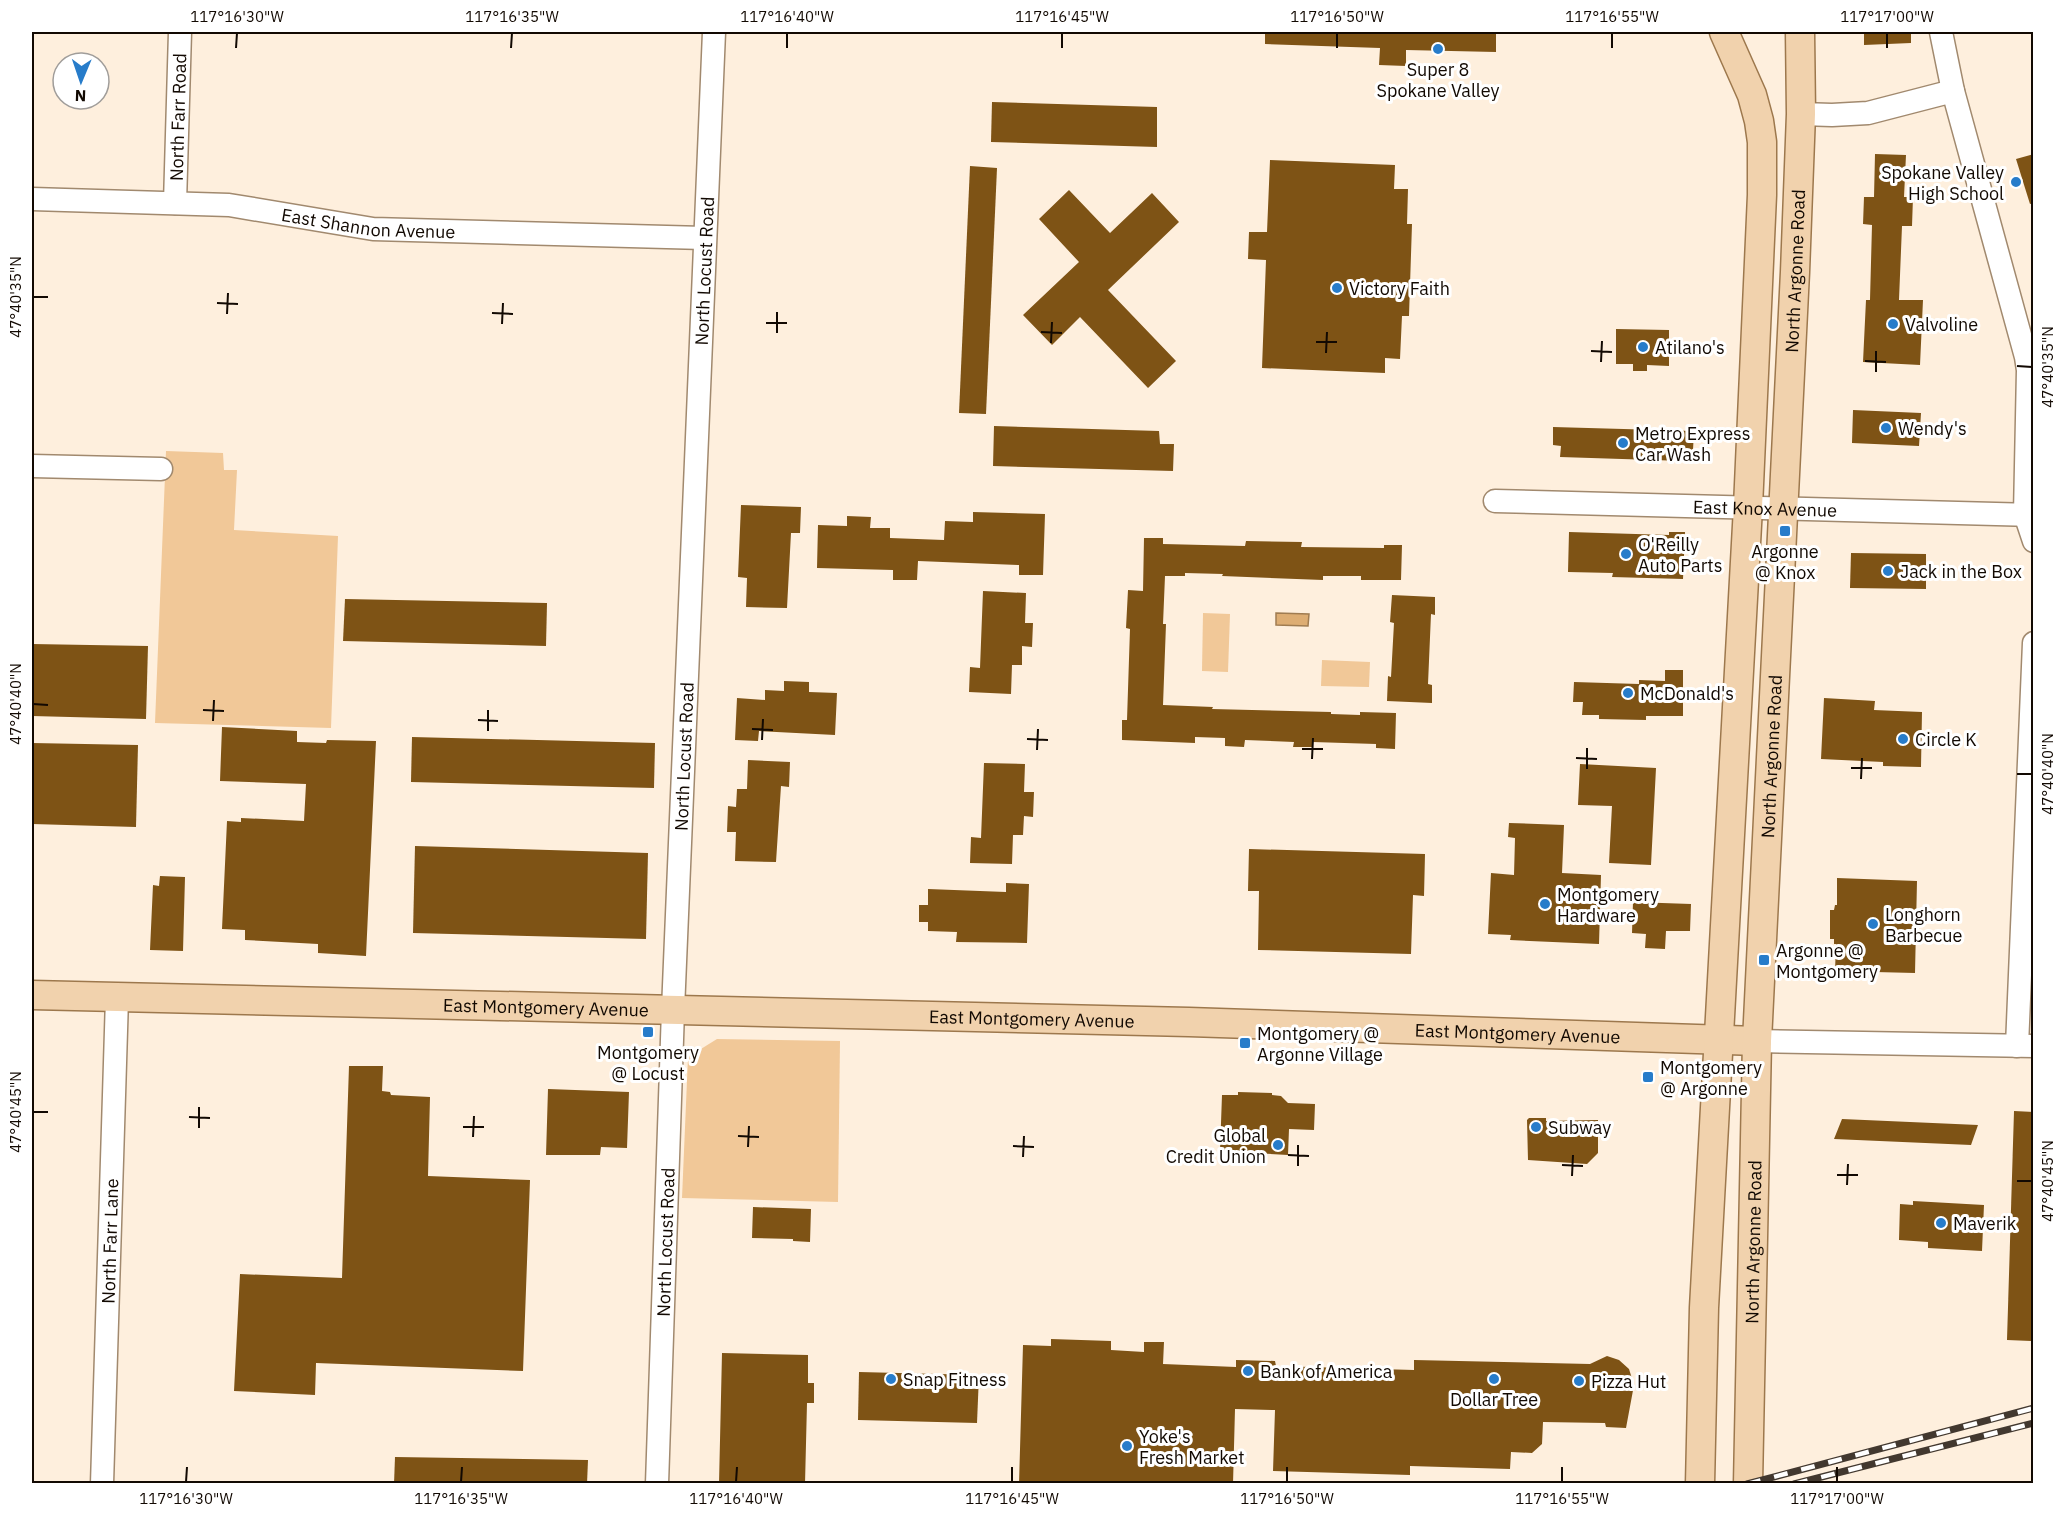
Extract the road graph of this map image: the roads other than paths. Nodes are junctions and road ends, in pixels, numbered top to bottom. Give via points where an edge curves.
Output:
1 (180, 32) edge
2 (714, 32) edge
3 (1724, 32) edge
4 (1800, 32) edge
5 (1941, 32) edge
6 (1953, 91) junction
7 (1756, 109) junction
8 (1801, 114) junction
9 (32, 200) edge
10 (175, 202) junction
11 (704, 238) junction
12 (1795, 272) junction
13 (32, 466) edge
14 (161, 469) dead end
15 (1496, 501) dead end
16 (1748, 507) junction
17 (1782, 508) junction
18 (2029, 514) edge
19 (2034, 541) edge
20 (2034, 644) edge
21 (32, 995) edge
22 (117, 998) junction
23 (673, 1010) junction
24 (1717, 1039) junction
25 (1757, 1041) junction
26 (2025, 1046) edge
27 (102, 1484) edge
28 (657, 1484) edge
29 (1700, 1484) edge
30 (1748, 1484) edge

1 - 10 street, North Farr Road
2 - 11 street, North Locust Road
3 - 7 main road
4 - 8 main road, North Argonne Road
5 - 6 street
6 - 8 street via 1869,113
6 - 18 street via 2026,357
7 - 12 main road via 1764,110 1780,142 1784,161 1783,236
7 - 16 main road, North Argonne Road via 1762,142 1762,195
8 - 12 main road, North Argonne Road
9 - 10 street, East Shannon Avenue
10 - 11 street, East Shannon Avenue via 260,209 374,229
11 - 23 street, North Locust Road
12 - 17 main road, North Argonne Road
13 - 14 street
15 - 16 street, East Knox Avenue
16 - 17 street, East Knox Avenue
16 - 24 main road, North Argonne Road
17 - 18 street, East Knox Avenue
17 - 25 main road, North Argonne Road
18 - 19 street
20 - 26 street
21 - 22 main road, East Montgomery Avenue
22 - 23 main road, East Montgomery Avenue
22 - 27 street, North Farr Lane
23 - 24 main road, East Montgomery Avenue
23 - 28 street, North Locust Road
24 - 25 main road, East Montgomery Avenue
24 - 29 main road, North Argonne Road
25 - 26 street, East Montgomery Avenue
25 - 30 main road, North Argonne Road

